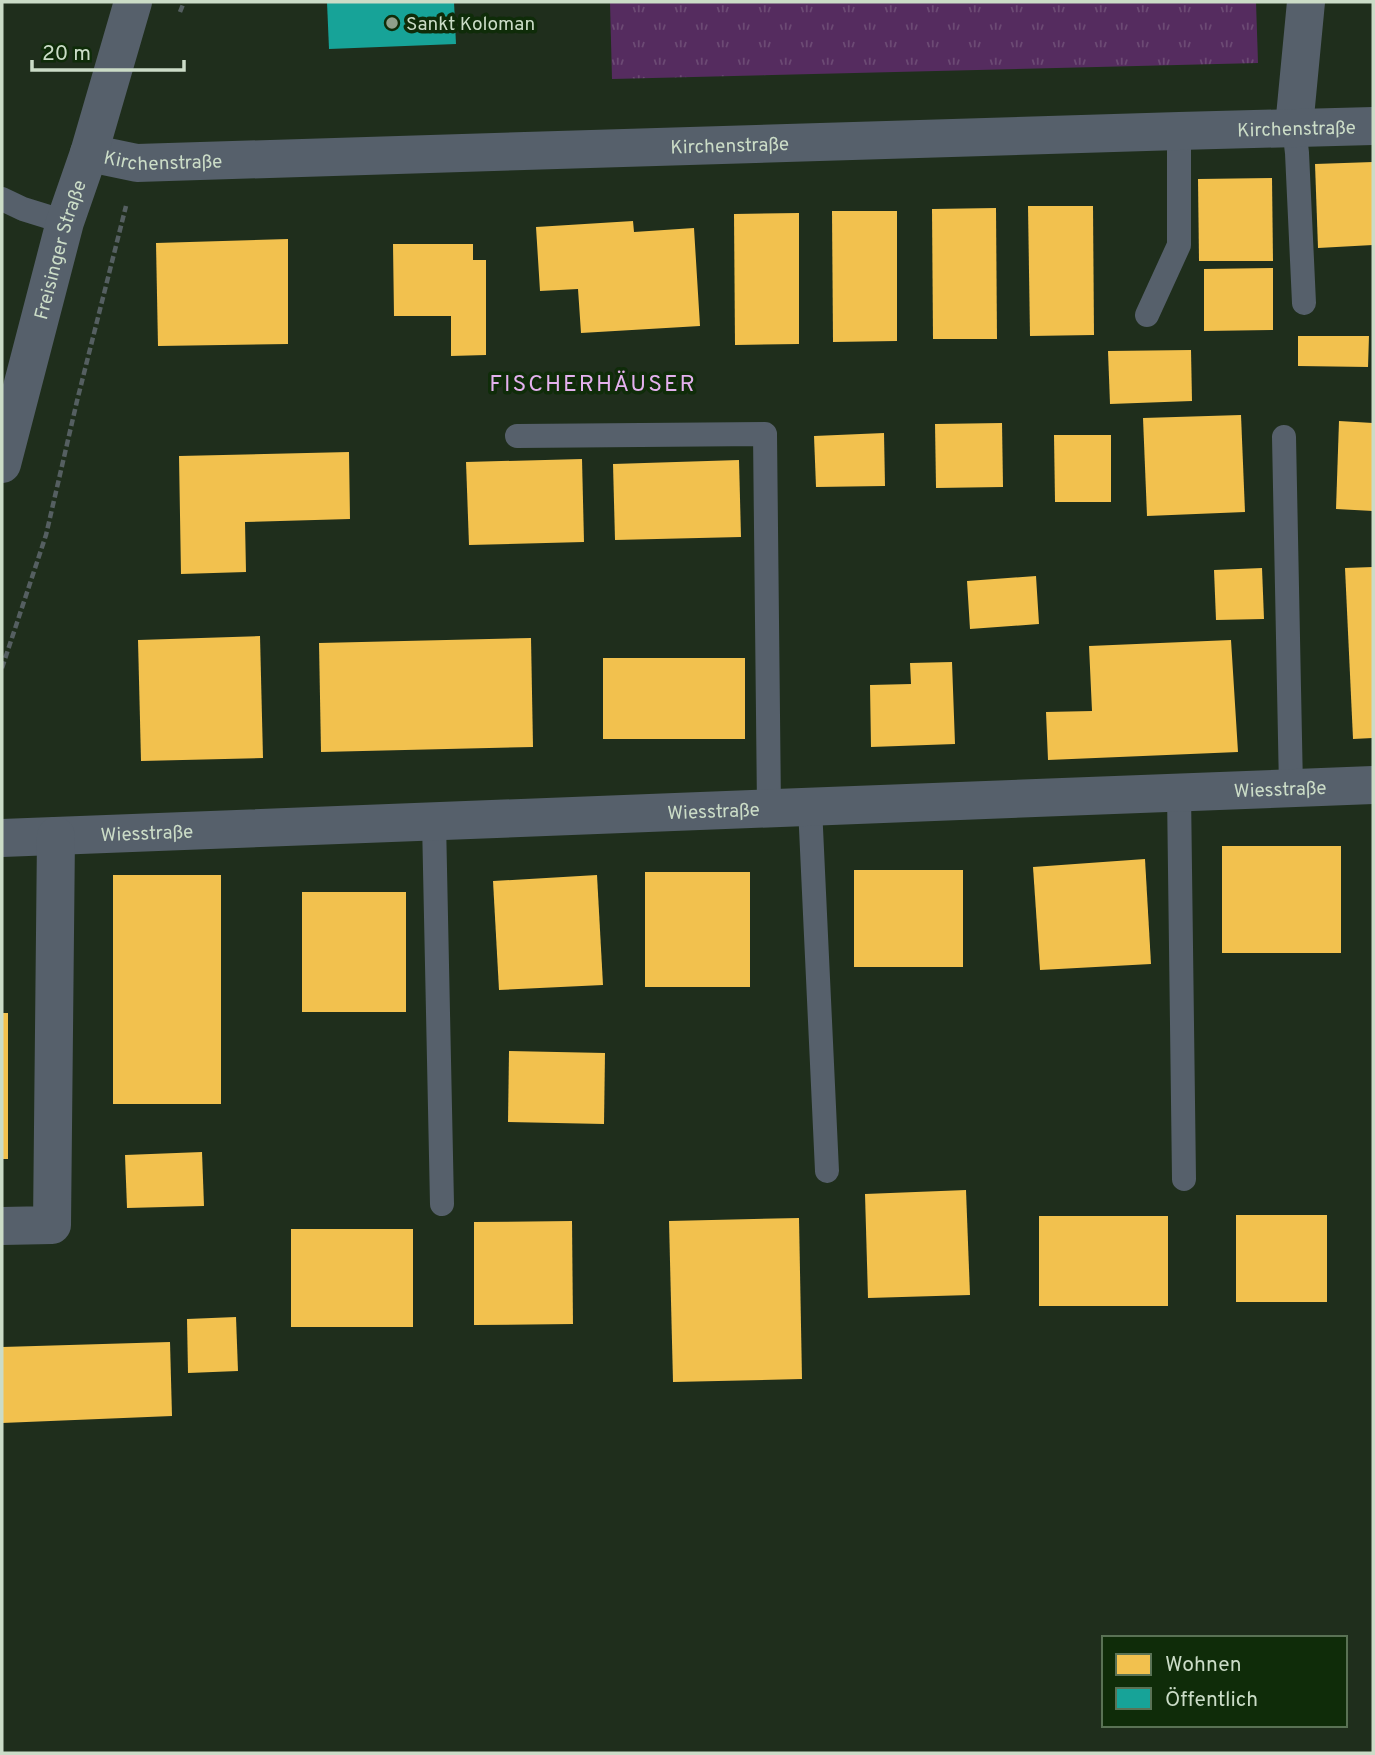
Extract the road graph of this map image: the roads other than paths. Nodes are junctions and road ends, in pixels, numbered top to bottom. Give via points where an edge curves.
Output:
1 (133, 2) edge
2 (1306, 2) edge
3 (1373, 126) edge
4 (1294, 127) junction
5 (1179, 131) junction
6 (89, 153) junction
7 (2, 199) edge
8 (65, 222) junction
9 (1304, 303) dead end
10 (1147, 315) dead end
11 (517, 436) dead end
12 (1283, 437) dead end
13 (3, 459) edge
14 (1373, 785) edge
15 (1291, 788) junction
16 (1179, 792) junction
17 (810, 807) junction
18 (769, 808) junction
19 (434, 821) junction
20 (56, 836) junction
21 (2, 838) edge
22 (827, 1171) dead end
23 (1184, 1179) dead end
24 (442, 1204) dead end
25 (2, 1226) edge

1 - 6 street, Freisinger Straße
2 - 4 street
3 - 4 street, Kirchenstraße
4 - 5 street, Kirchenstraße
4 - 9 lane
5 - 6 street, Kirchenstraße via 137,163
5 - 10 lane via 1179,245
6 - 8 street, Freisinger Straße
7 - 8 lane
8 - 13 street, Freisinger Straße
11 - 18 lane via 765,434
12 - 15 lane
14 - 15 street, Wiesstraße
15 - 16 street, Wiesstraße
16 - 17 street, Wiesstraße
16 - 23 lane
17 - 18 street, Wiesstraße
17 - 22 lane
18 - 19 street, Wiesstraße
19 - 20 street, Wiesstraße
19 - 24 lane
20 - 21 street, Wiesstraße
20 - 25 street via 52,1225

